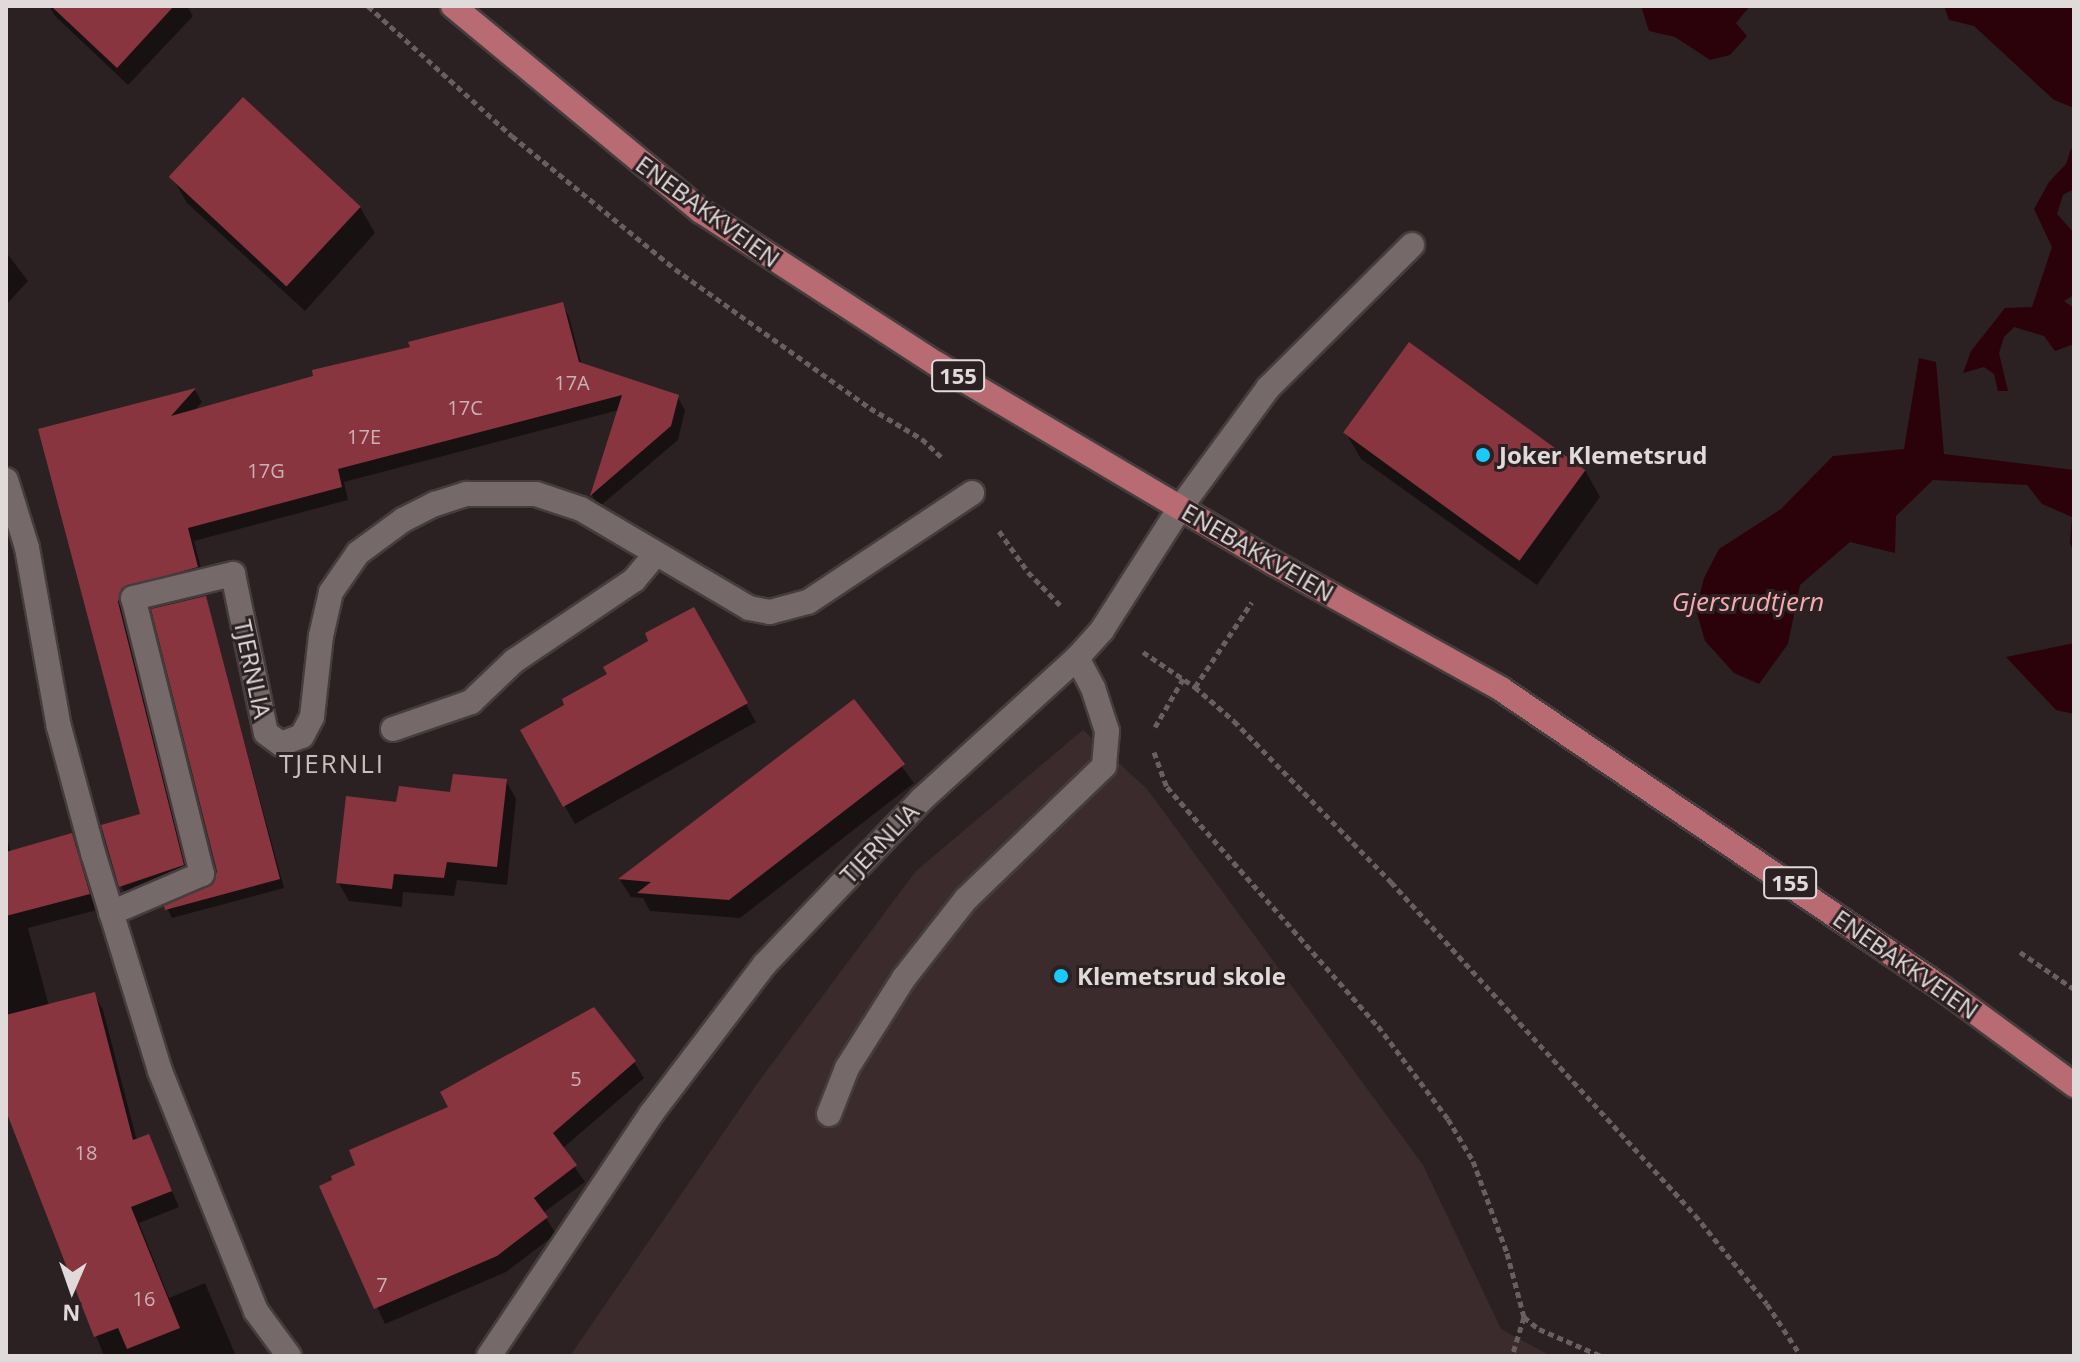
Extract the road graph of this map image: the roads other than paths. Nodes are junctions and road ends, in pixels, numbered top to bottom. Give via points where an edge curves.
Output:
1 (453, 6) edge
2 (1412, 245) dead end
3 (6, 480) edge
4 (972, 493) road end
5 (1180, 508) junction
6 (655, 555) junction
7 (1077, 658) junction
8 (393, 729) dead end
9 (111, 913) junction
10 (2074, 1085) edge
11 (829, 1114) dead end
12 (289, 1356) edge
13 (489, 1356) edge

1 - 5 main road, ENEBAKKVEIEN / 155 via 701,211 923,355
2 - 5 street, TJERNLIA via 1268,388
3 - 9 street via 27,548 59,727
4 - 6 street, TJERNLIA via 808,602 785,610 749,608
5 - 7 street, TJERNLIA via 1102,630
5 - 10 main road, ENEBAKKVEIEN / 155 via 1501,689 1843,920
6 - 8 street via 634,580 514,661 471,702
6 - 9 street, TJERNLIA via 581,509 536,494 466,494 413,514 358,553 331,592 312,717 302,736 281,744 266,733 233,574 133,598 202,874
7 - 11 street via 1107,731 1104,766 966,899 904,978 855,1055
7 - 13 street, TJERNLIA via 921,800 765,964 651,1114
9 - 12 street via 160,1071 207,1194 256,1311

